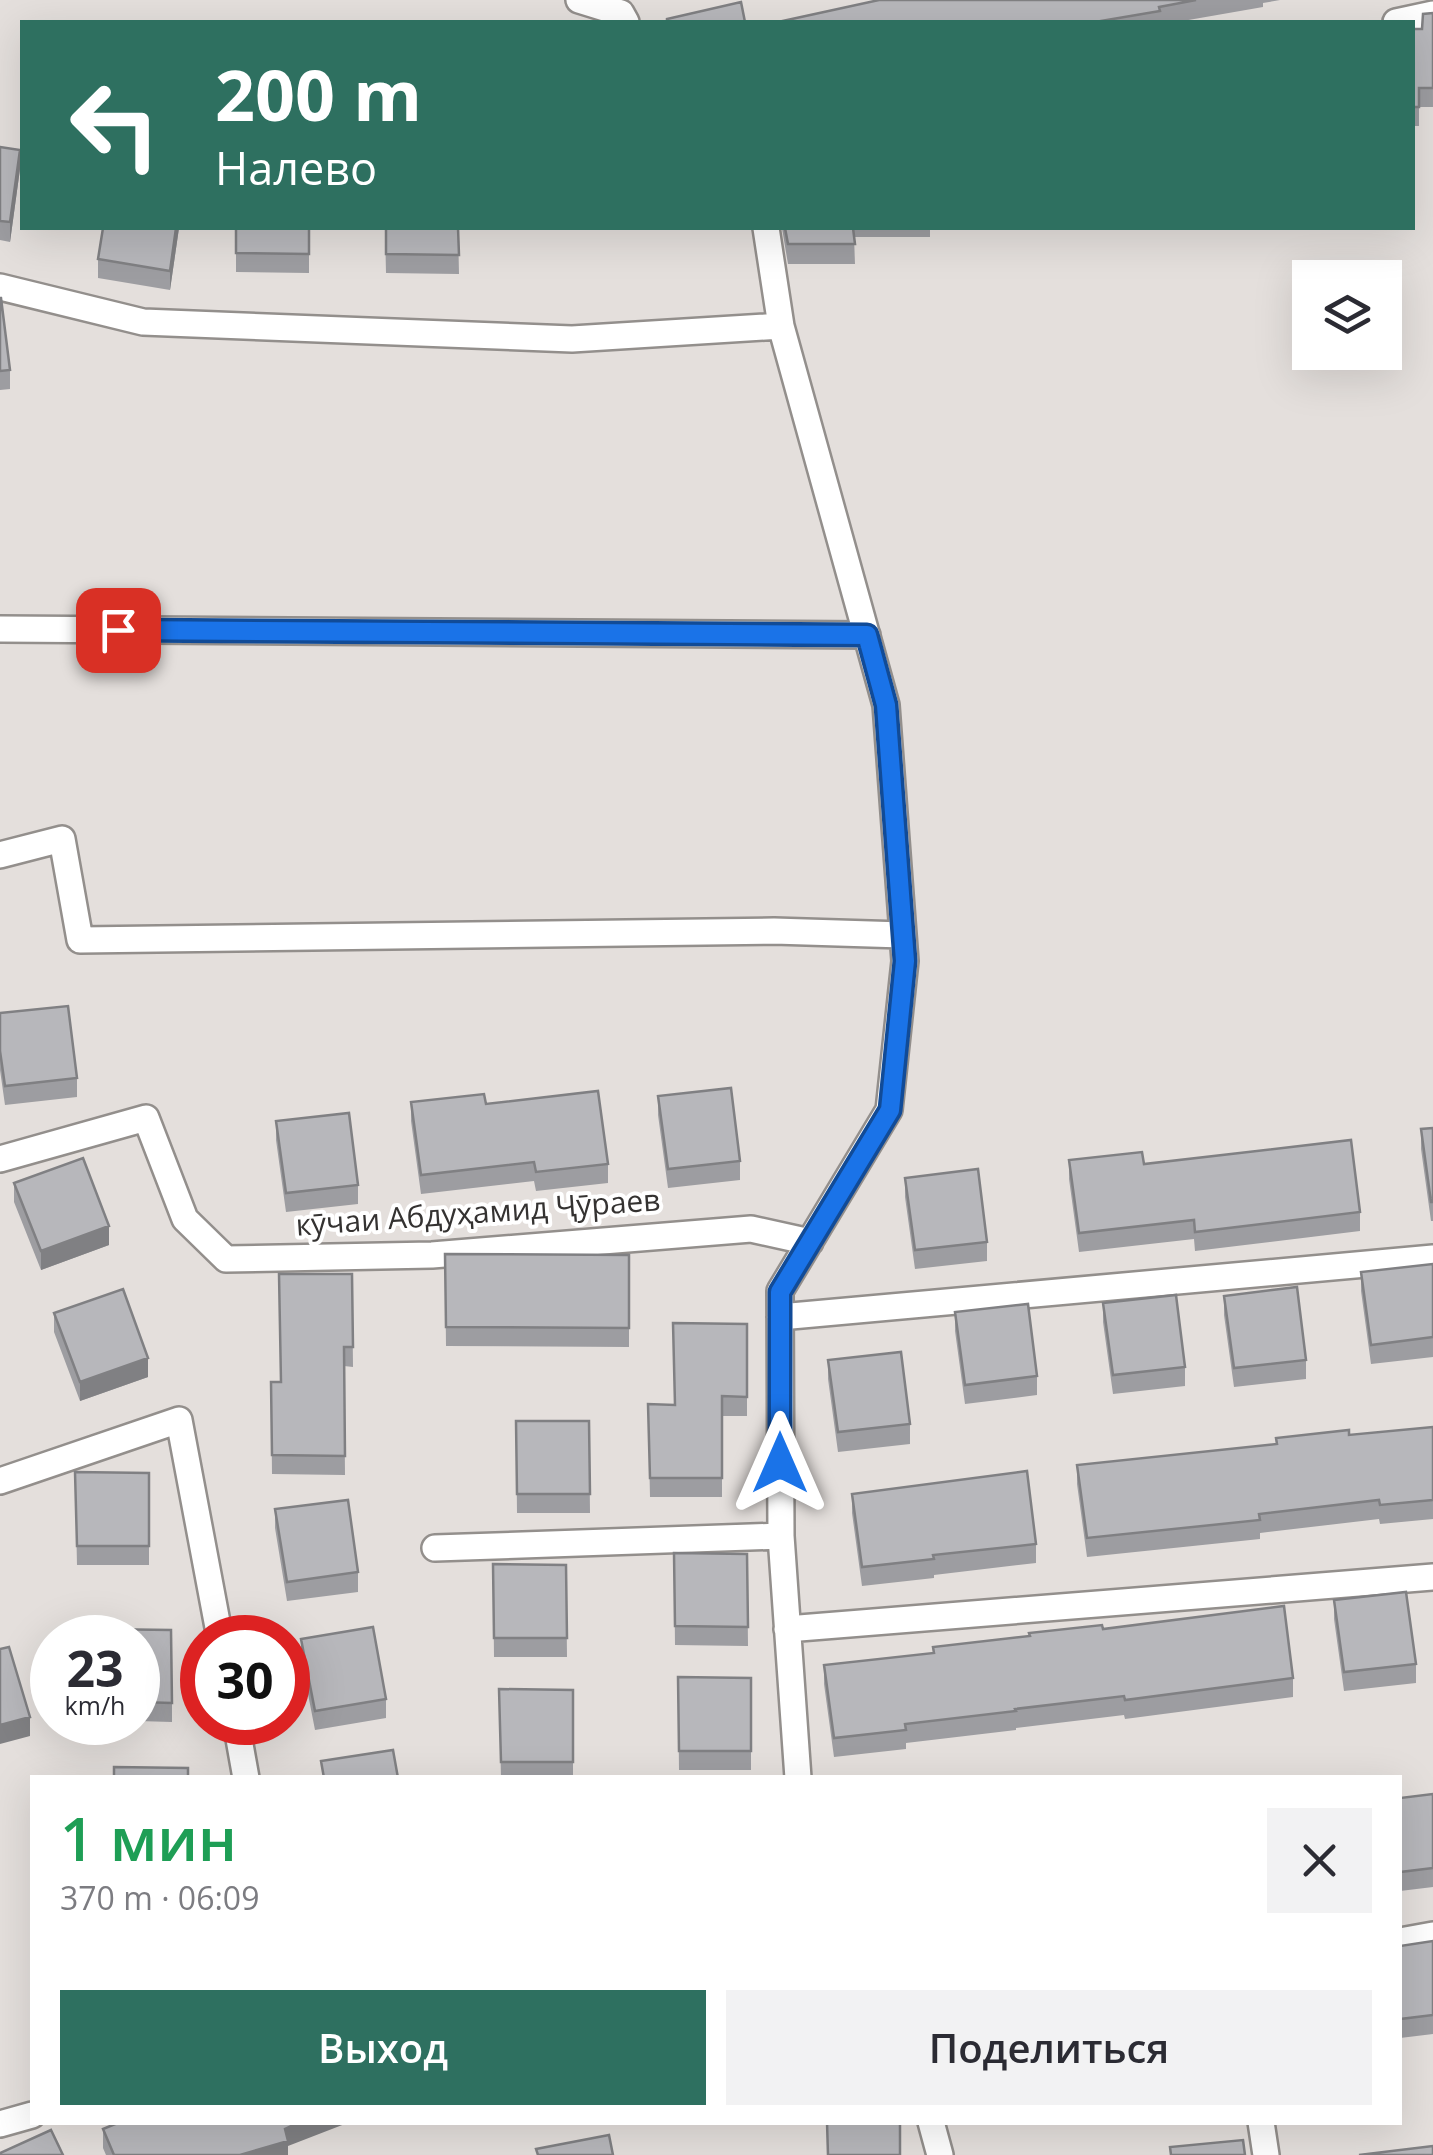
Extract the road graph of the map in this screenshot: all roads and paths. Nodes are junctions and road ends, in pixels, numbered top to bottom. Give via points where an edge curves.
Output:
1 (579, 0) edge
2 (1433, 14) edge
3 (625, 20) edge
4 (1405, 20) edge
5 (766, 230) edge
6 (0, 287) edge
7 (781, 326) junction
8 (0, 629) edge
9 (867, 635) junction
10 (0, 855) edge
11 (903, 935) junction
12 (0, 1160) edge
13 (810, 1242) junction
14 (1433, 1258) edge
15 (780, 1316) junction
16 (0, 1481) edge
17 (781, 1536) junction
18 (435, 1548) dead end
19 (1433, 1577) edge
20 (216, 1615) edge
21 (787, 1629) junction
22 (240, 1745) edge
23 (245, 1775) edge
24 (798, 1775) edge
25 (1433, 1935) edge
26 (1402, 1941) edge
27 (30, 2116) edge
28 (0, 2124) edge
29 (932, 2125) edge
30 (1262, 2125) edge
31 (940, 2155) edge
32 (1266, 2155) edge

1 - 3 street
2 - 4 street
5 - 7 street
6 - 7 street via 143,322 572,338
7 - 9 street
8 - 9 street
9 - 11 street via 886,705
10 - 11 street via 62,839 80,940
11 - 13 street via 890,1110
12 - 13 street, кӯчаи Абдуҳамид Ҷӯраев via 146,1118 185,1219 226,1260 432,1254 750,1229
13 - 15 street via 780,1292
14 - 15 street
15 - 17 street
16 - 20 street via 179,1420
17 - 18 street
17 - 21 street
19 - 21 street
21 - 24 street
22 - 23 street
25 - 26 street
27 - 28 street
29 - 31 street
30 - 32 street

